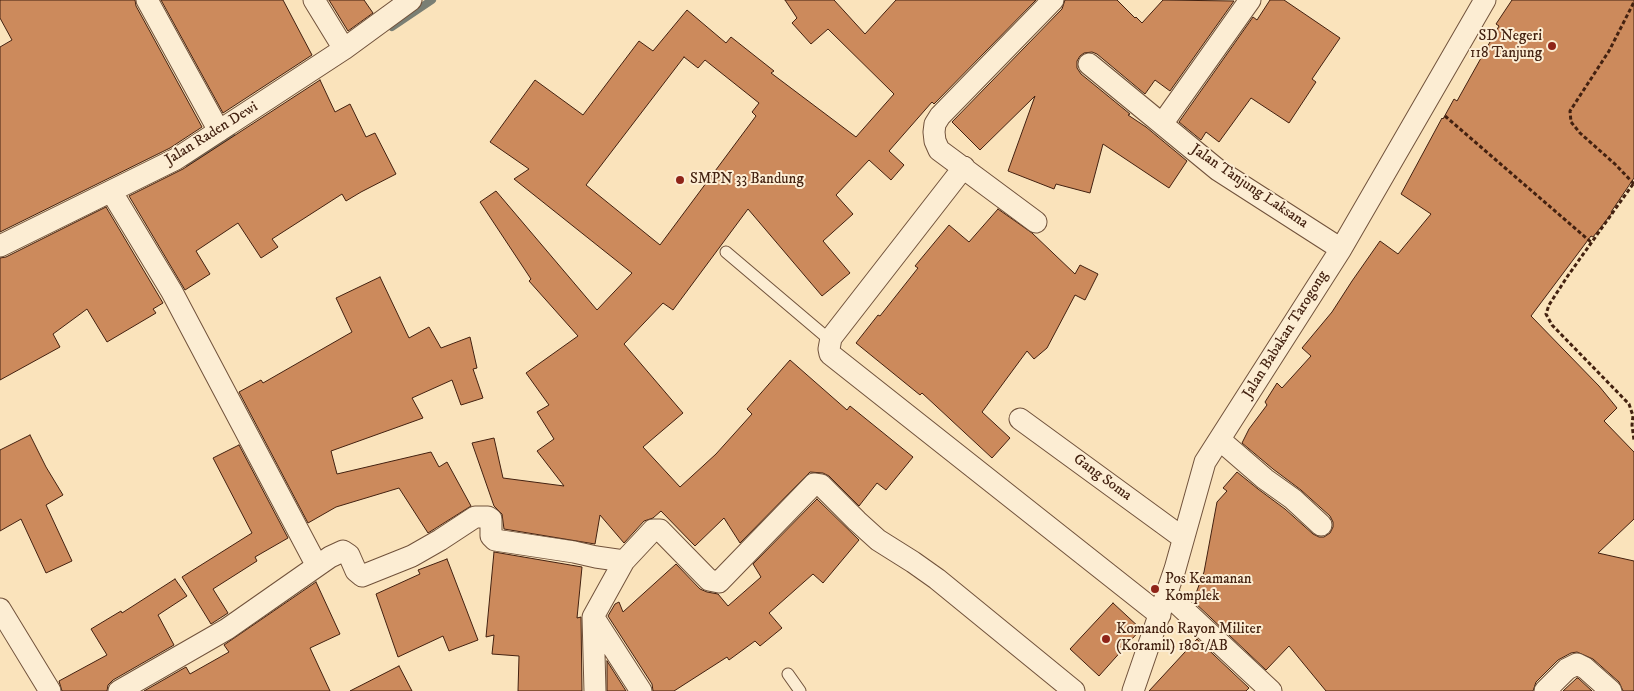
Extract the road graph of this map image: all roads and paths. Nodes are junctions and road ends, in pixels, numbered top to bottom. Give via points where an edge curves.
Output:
1 (147, 0) edge
2 (314, 0) edge
3 (411, 0) edge
4 (1053, 0) edge
5 (1250, 0) edge
6 (1485, 0) edge
7 (1634, 2) edge
8 (344, 49) junction
9 (1089, 64) dead end
10 (1428, 100) junction
11 (1162, 124) junction
12 (219, 131) junction
13 (964, 167) junction
14 (1634, 185) edge
15 (111, 191) junction
16 (1036, 222) dead end
17 (1592, 243) junction
18 (0, 246) edge
19 (1341, 249) junction
20 (726, 252) dead end
21 (831, 341) junction
22 (1020, 419) dead end
23 (1220, 440) junction
24 (1634, 440) edge
25 (1321, 525) dead end
26 (1183, 538) junction
27 (624, 561) junction
28 (317, 566) junction
29 (1167, 594) junction
30 (0, 609) edge
31 (1160, 615) junction
32 (593, 618) junction
33 (788, 674) dead end
34 (50, 691) edge
35 (119, 691) edge
36 (595, 691) edge
37 (641, 691) edge
38 (800, 691) edge
39 (1074, 691) edge
40 (1133, 691) edge
41 (1271, 691) edge
42 (1545, 691) edge
43 (1610, 691) edge

1 - 12 street
2 - 8 street
3 - 8 street, Jalan Raden Dewi
4 - 13 street via 935,124 935,141 939,150
5 - 11 street
6 - 10 street, Jalan Babakan Tarogong
7 - 14 path via 1609,51 1570,111 1571,122
8 - 12 street, Jalan Raden Dewi
9 - 11 street, Jalan Tanjung Laksana
10 - 17 path
10 - 19 street, Jalan Babakan Tarogong
11 - 19 street, Jalan Tanjung Laksana via 1218,170
12 - 15 street, Jalan Raden Dewi via 176,159
13 - 16 street
13 - 21 street
14 - 17 path
15 - 18 street, Jalan Raden Dewi
15 - 28 street via 172,292
17 - 24 path via 1546,314 1552,325 1628,404 1633,416
19 - 23 street, Jalan Babakan Tarogong
20 - 21 lane
21 - 31 street via 829,350 834,358
22 - 26 street, Gang Soma
23 - 25 street
23 - 26 street, Jalan Babakan Tarogong via 1205,462
26 - 29 street, Jalan Babakan Tarogong
27 - 28 street via 495,540 491,536 491,519 475,516 412,556 362,576 343,551
27 - 32 street
27 - 39 street via 653,530 660,530 709,580 719,582 814,484 821,485 878,540 937,579
28 - 35 street via 227,629
29 - 31 street, Jalan Babakan Tarogong
29 - 41 street
30 - 34 street
31 - 40 street, Jalan Babakan Tarogong
32 - 36 street
32 - 37 street
33 - 38 lane
42 - 43 street via 1576,664

